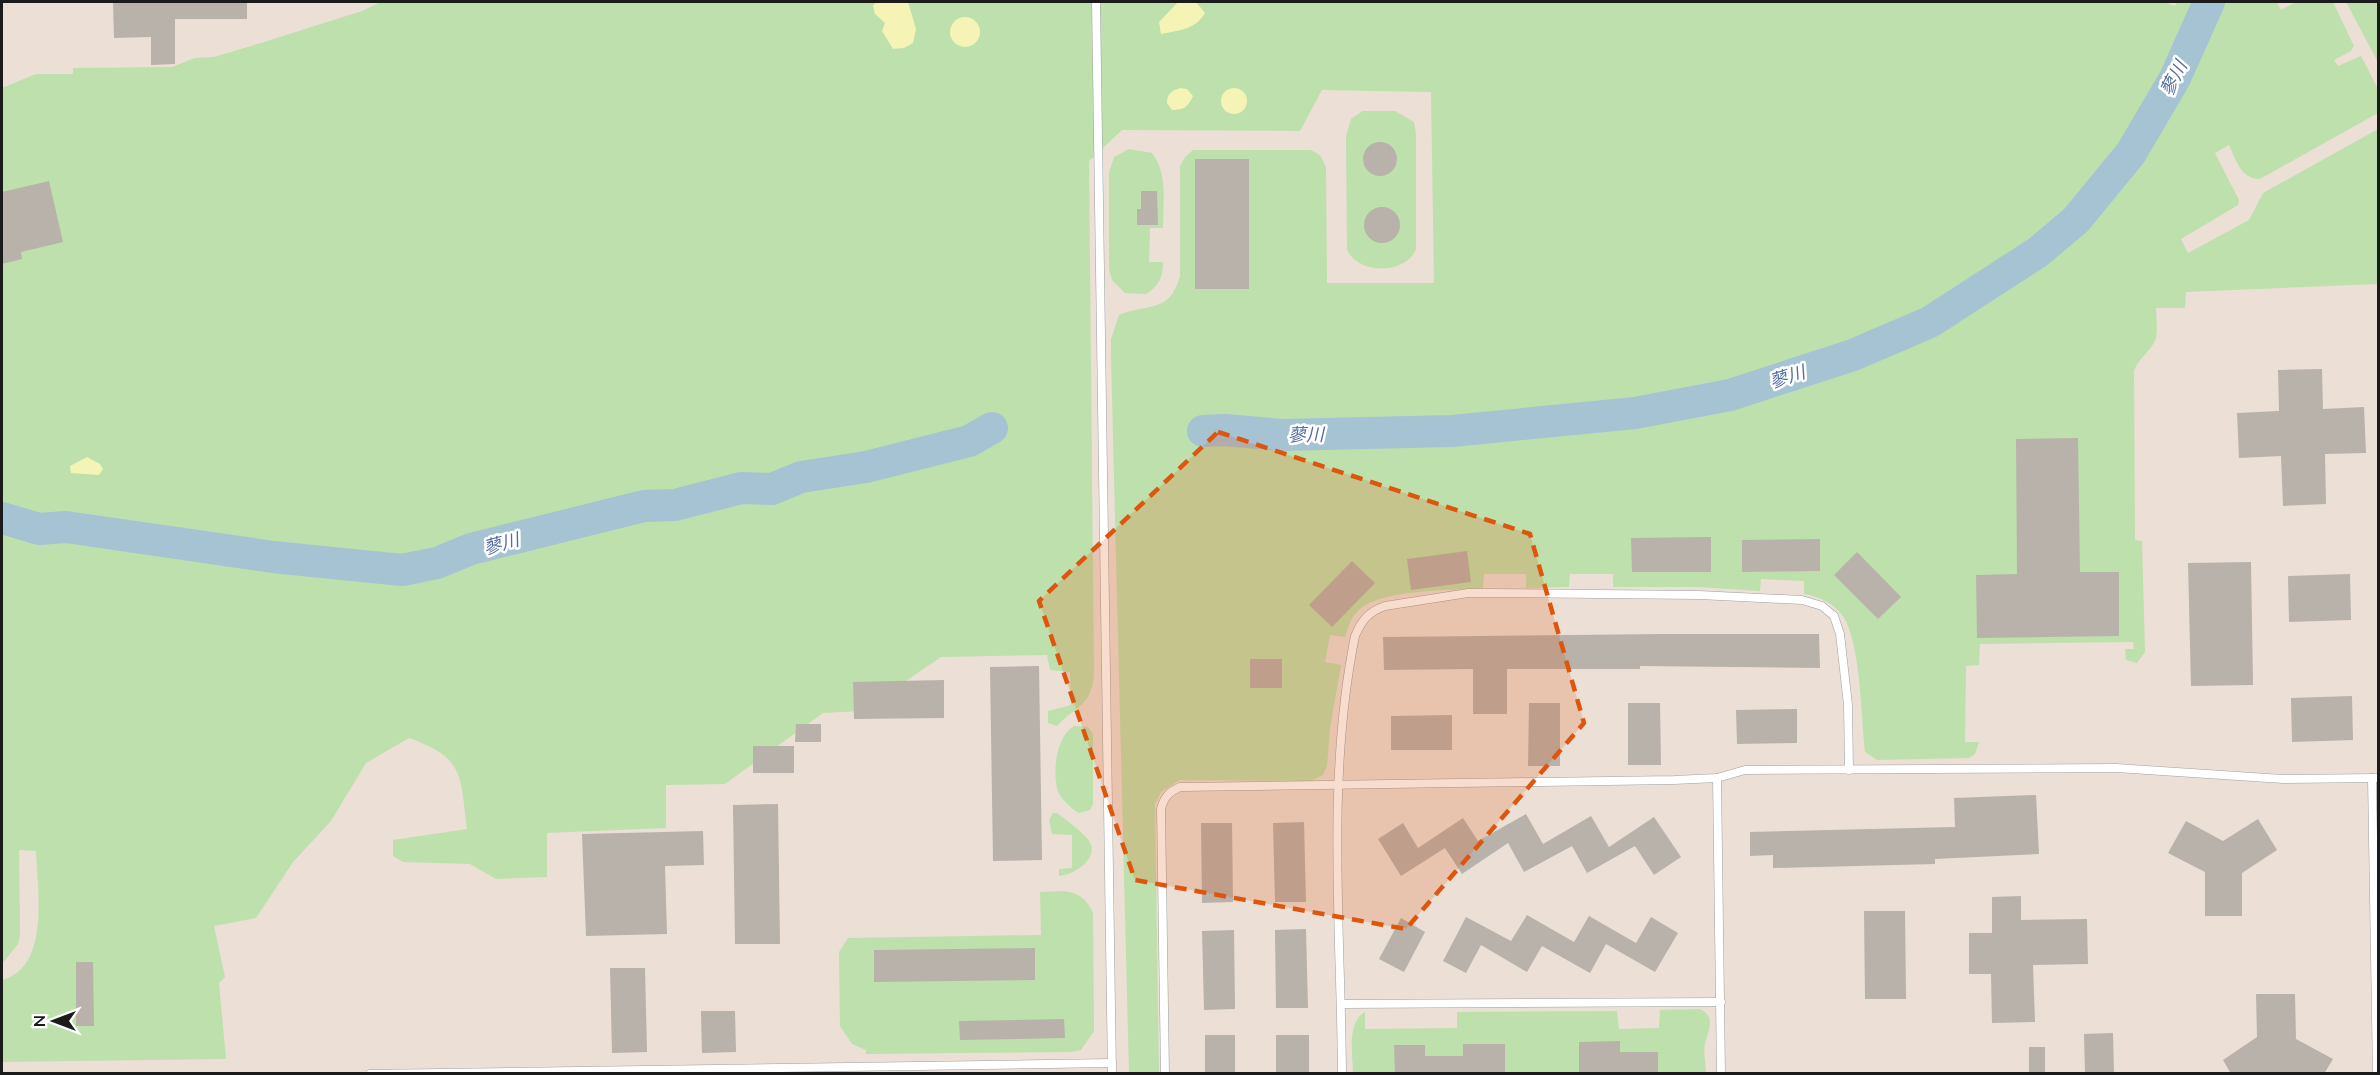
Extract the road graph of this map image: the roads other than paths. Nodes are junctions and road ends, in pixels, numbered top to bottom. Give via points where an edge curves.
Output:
1 (1096, 2) edge
2 (1850, 770) junction
3 (1717, 778) junction
4 (2375, 778) edge
5 (1337, 783) junction
6 (1720, 1002) junction
7 (1342, 1004) junction
8 (1112, 1063) junction
9 (690, 1071) edge
10 (370, 1074) edge
11 (1112, 1074) edge
12 (1165, 1074) edge
13 (1342, 1074) edge
14 (1722, 1074) edge
15 (2377, 1074) edge

1 - 8 lane
2 - 3 lane via 1745,770
2 - 4 lane via 2116,768 2283,779
2 - 5 lane via 1840,634 1834,616 1822,606 1802,600 1699,596 1468,593 1385,606 1362,621 1351,654
3 - 5 lane
3 - 6 lane
4 - 15 lane
5 - 7 lane
5 - 12 lane via 1179,787 1164,799 1161,809
6 - 7 lane
6 - 14 lane
7 - 13 lane
8 - 9 lane
8 - 11 lane
9 - 10 lane

